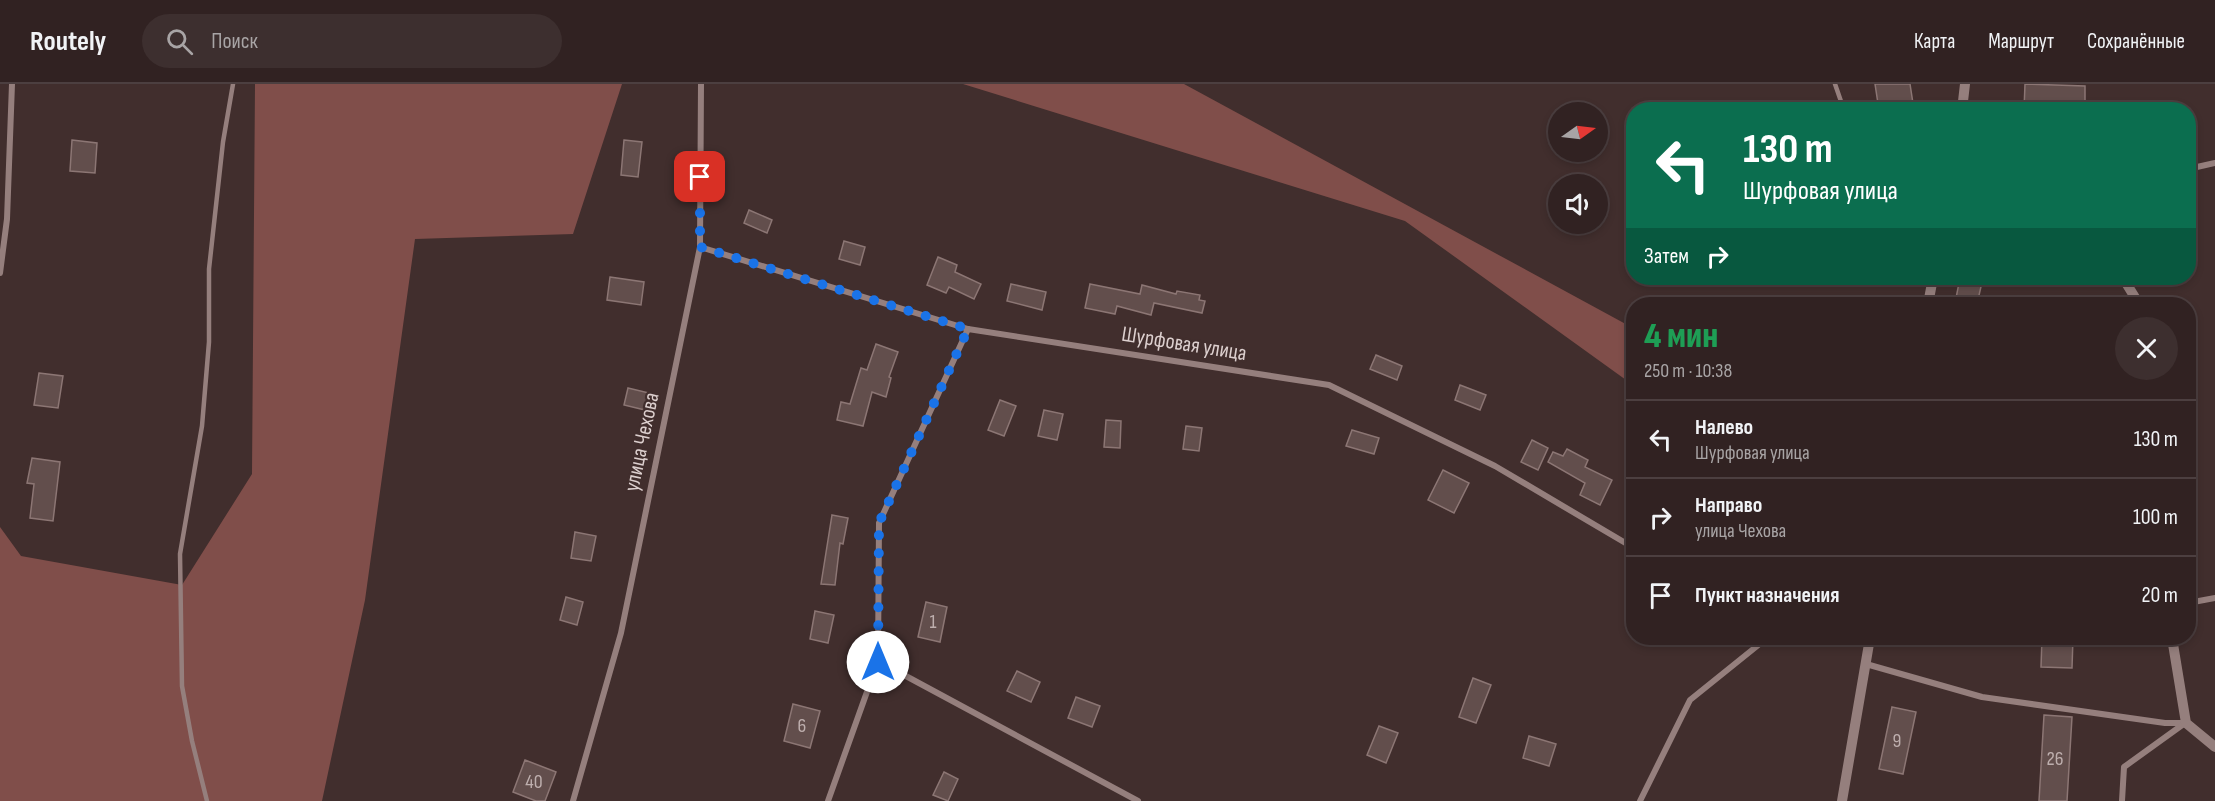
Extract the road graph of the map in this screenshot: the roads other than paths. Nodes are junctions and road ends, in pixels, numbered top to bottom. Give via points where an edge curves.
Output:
1 (12, 84) edge
2 (233, 84) edge
3 (701, 84) edge
4 (1835, 84) edge
5 (1965, 84) edge
6 (1841, 102) edge
7 (1963, 102) edge
8 (2215, 163) edge
9 (2196, 167) edge
10 (700, 247) junction
11 (0, 273) edge
12 (968, 329) junction
13 (1626, 543) edge
14 (2215, 598) edge
15 (2196, 602) edge
16 (1758, 645) edge
17 (1869, 645) edge
18 (2173, 645) edge
19 (878, 662) junction
20 (1866, 664) junction
21 (2186, 723) junction
22 (2215, 747) edge
23 (207, 801) edge
24 (573, 801) edge
25 (828, 801) edge
26 (1138, 801) edge
27 (1640, 801) edge
28 (1842, 801) edge
29 (2122, 801) edge

1 - 11 street via 7,219
2 - 23 lane via 209,269 202,426 180,554 182,686
3 - 10 street, улица Чехова
4 - 6 lane
5 - 7 street
8 - 9 street
10 - 12 street, Шурфовая улица
10 - 24 street, улица Чехова via 621,633
12 - 13 street, Шурфовая улица via 1329,385 1495,466
12 - 19 street via 879,523
14 - 15 street
16 - 27 street via 1690,700
17 - 20 street
18 - 21 street
19 - 25 street
19 - 26 street
20 - 21 street via 1982,697
20 - 28 street
21 - 22 street
21 - 29 street via 2124,767

